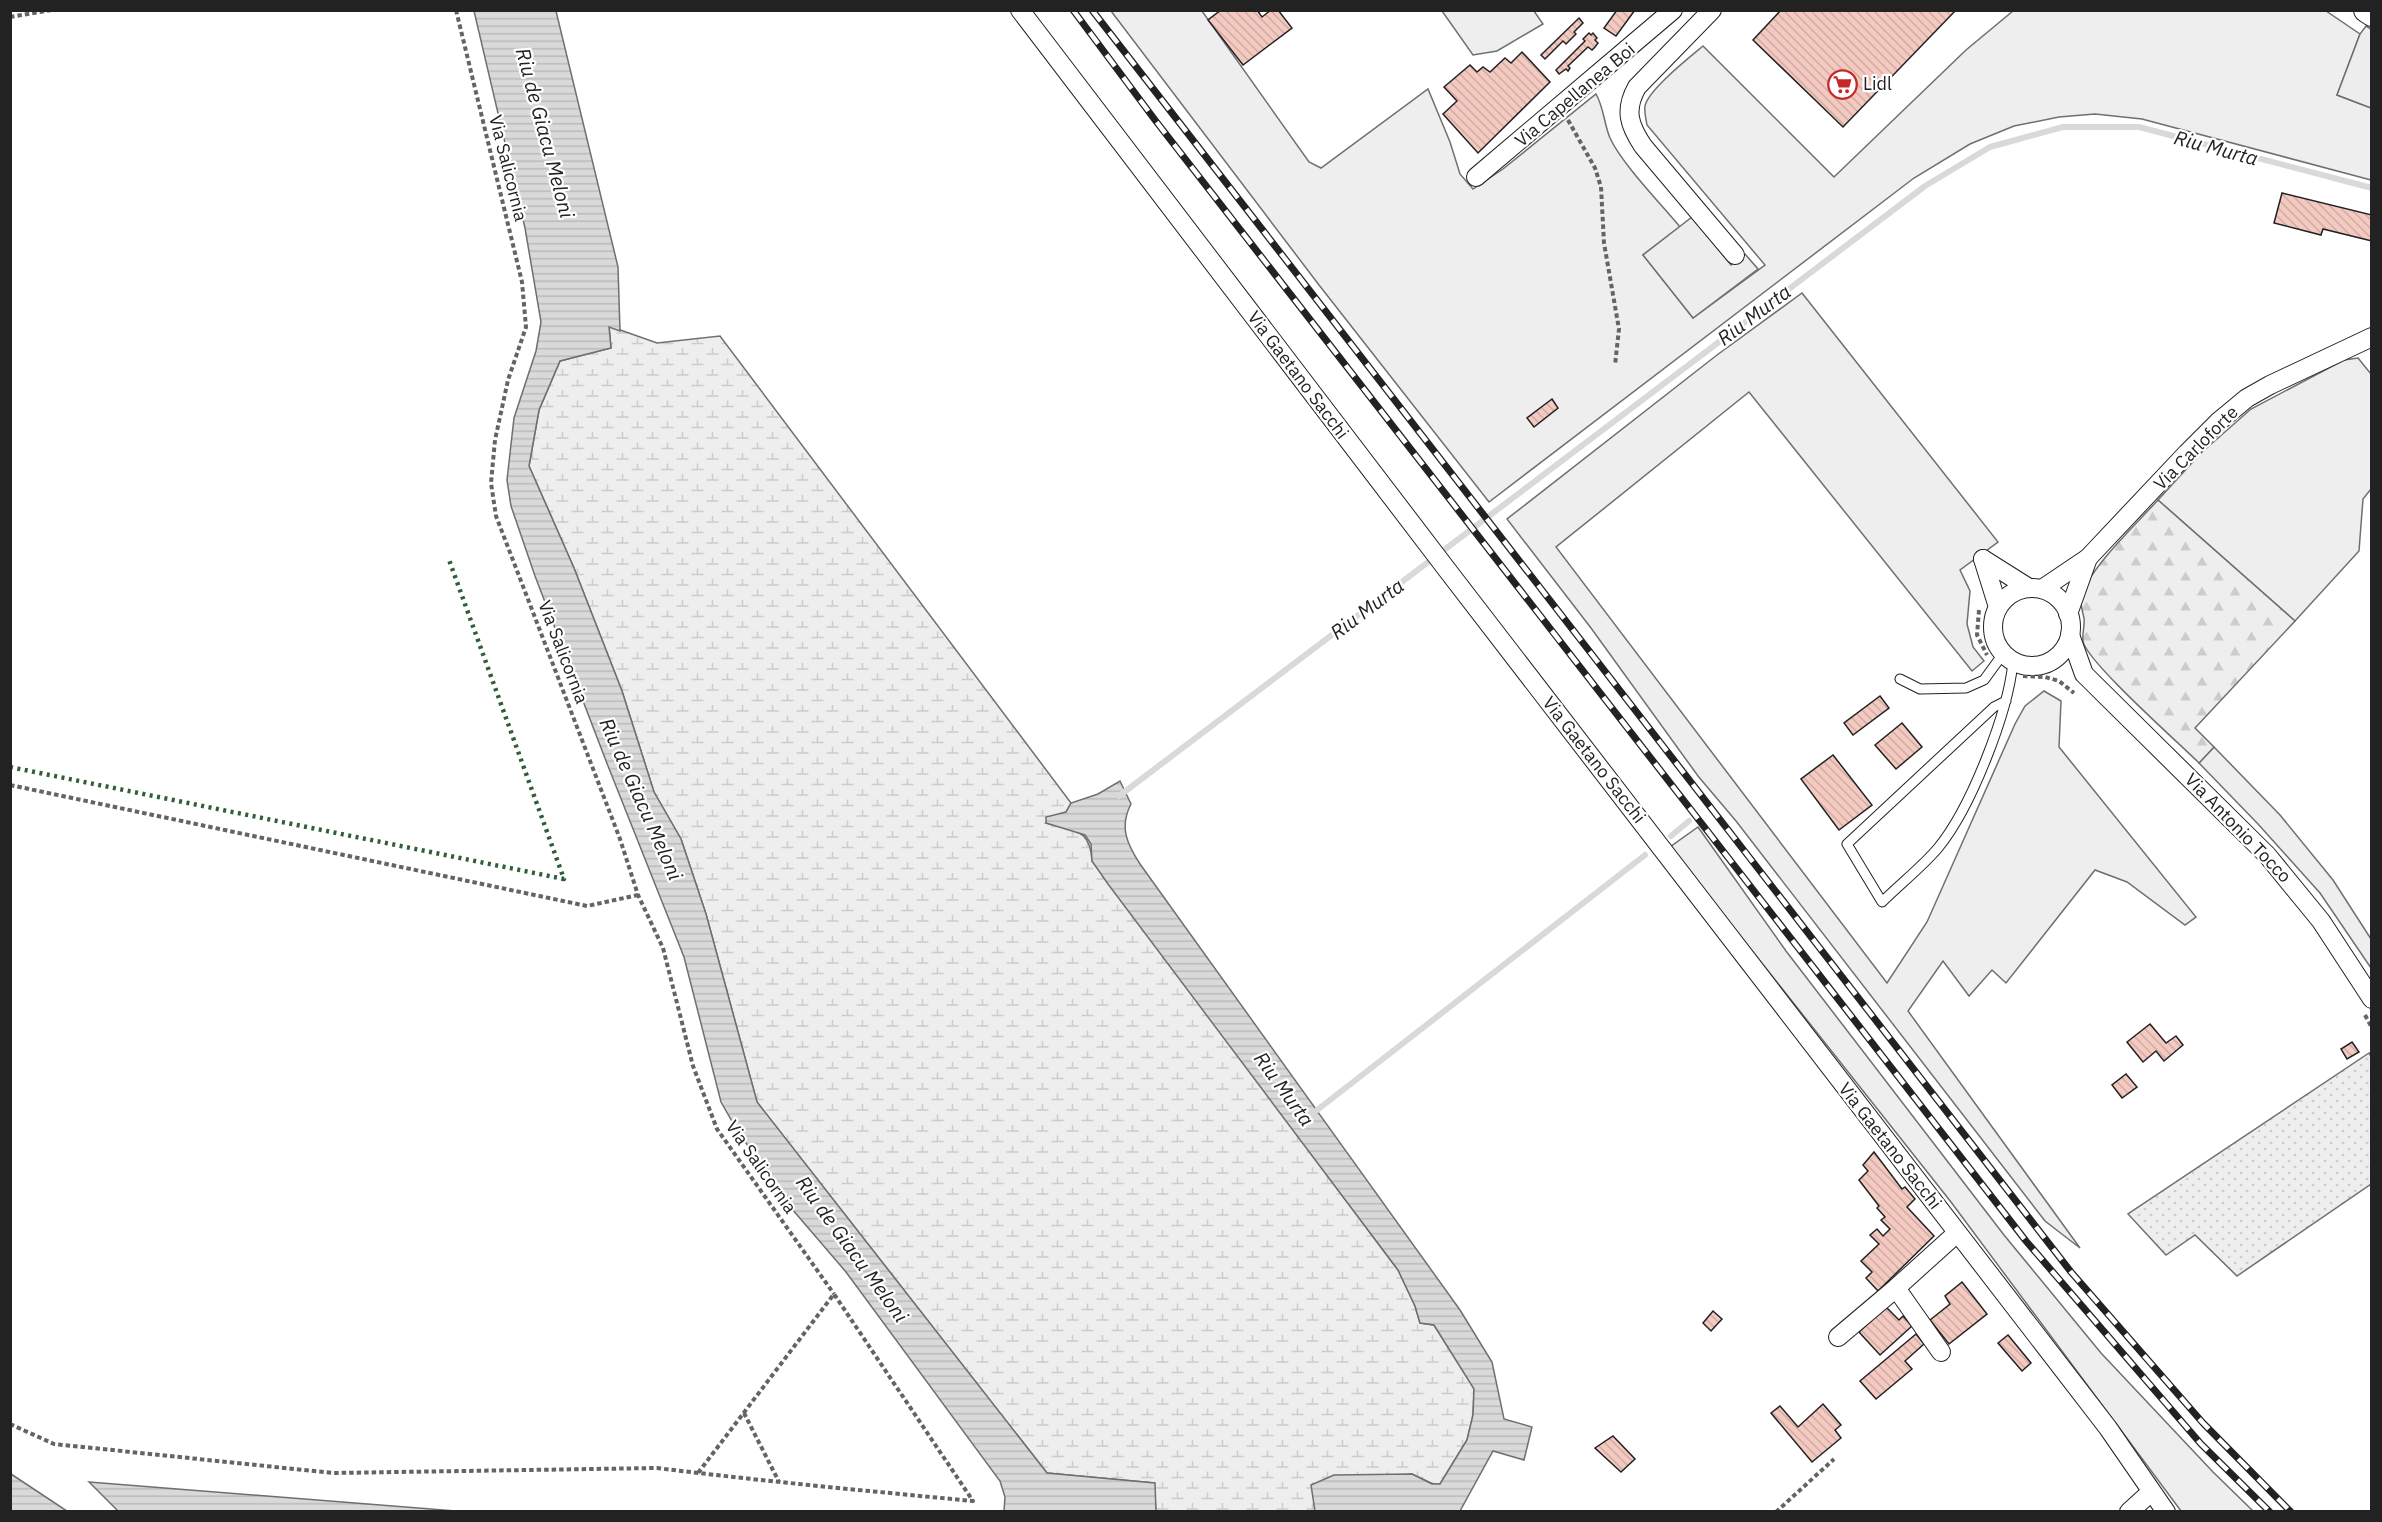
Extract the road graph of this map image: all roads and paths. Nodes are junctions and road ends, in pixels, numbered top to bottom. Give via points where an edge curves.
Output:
1 (52, 10) edge
2 (456, 10) edge
3 (1020, 10) edge
4 (1673, 10) edge
5 (1712, 10) edge
6 (2366, 10) edge
7 (2372, 14) edge
8 (10, 17) edge
9 (1563, 105) junction
10 (1476, 177) dead end
11 (1735, 255) dead end
12 (2372, 337) edge
13 (1615, 365) dead end
14 (2088, 558) junction
15 (2036, 589) junction
16 (1989, 606) junction
17 (2068, 614) junction
18 (2070, 635) junction
19 (2050, 662) junction
20 (2006, 663) junction
21 (2084, 674) junction
22 (1900, 679) dead end
23 (2076, 694) dead end
24 (2006, 701) junction
25 (10, 785) edge
26 (638, 895) junction
27 (2367, 1004) edge
28 (2372, 1028) edge
29 (1957, 1233) junction
30 (1896, 1288) junction
31 (834, 1294) junction
32 (1838, 1337) dead end
33 (1941, 1352) dead end
34 (744, 1413) junction
35 (10, 1424) edge
36 (1834, 1459) dead end
37 (698, 1473) junction
38 (779, 1482) junction
39 (2151, 1492) junction
40 (1776, 1512) edge
41 (2129, 1512) edge
42 (2166, 1512) edge

1 - 8 path
2 - 26 path, Via Salicornia via 522,282 526,327 508,380 495,440 491,483 496,516
3 - 29 street, Via Gaetano Sacchi
4 - 9 street, Via Capellanea Boi
5 - 11 street via 1637,87 1631,96 1628,118 1643,146
6 - 7 main road
9 - 10 street, Via Capellanea Boi
9 - 13 path via 1601,187 1604,243 1619,329
12 - 14 street, Via Carloforte via 2247,398 2187,453
14 - 15 street, Via Carloforte
14 - 17 street
15 - 16 street via 2017,591
15 - 16 street via 1983,559
15 - 17 street via 2058,599
16 - 20 street via 1992,631
16 - 20 path via 1977,635 1987,655
17 - 18 street
18 - 19 street via 2066,646
18 - 21 street, Via Antonio Tocco
19 - 20 street via 2038,666
19 - 21 street, Via Antonio Tocco
20 - 22 lane via 1966,688 1920,689
20 - 23 path via 2030,678 2059,681
20 - 24 lane
21 - 27 street, Via Antonio Tocco via 2267,855 2321,921
24 - 24 lane via 1994,707 1847,844 1882,902 1938,848 1969,800
25 - 26 path via 587,906
26 - 31 path, Via Salicornia via 663,948 693,1066 717,1129
27 - 28 path
29 - 30 street
29 - 39 street, Via Gaetano Sacchi via 2108,1428
30 - 32 street
30 - 33 street
31 - 34 path
31 - 38 path, Via Salicornia via 973,1501
34 - 37 path
34 - 38 path
35 - 37 path via 54,1444 333,1473 657,1468
36 - 40 path
37 - 38 path
39 - 41 street
39 - 42 street, Via Gaetano Sacchi

